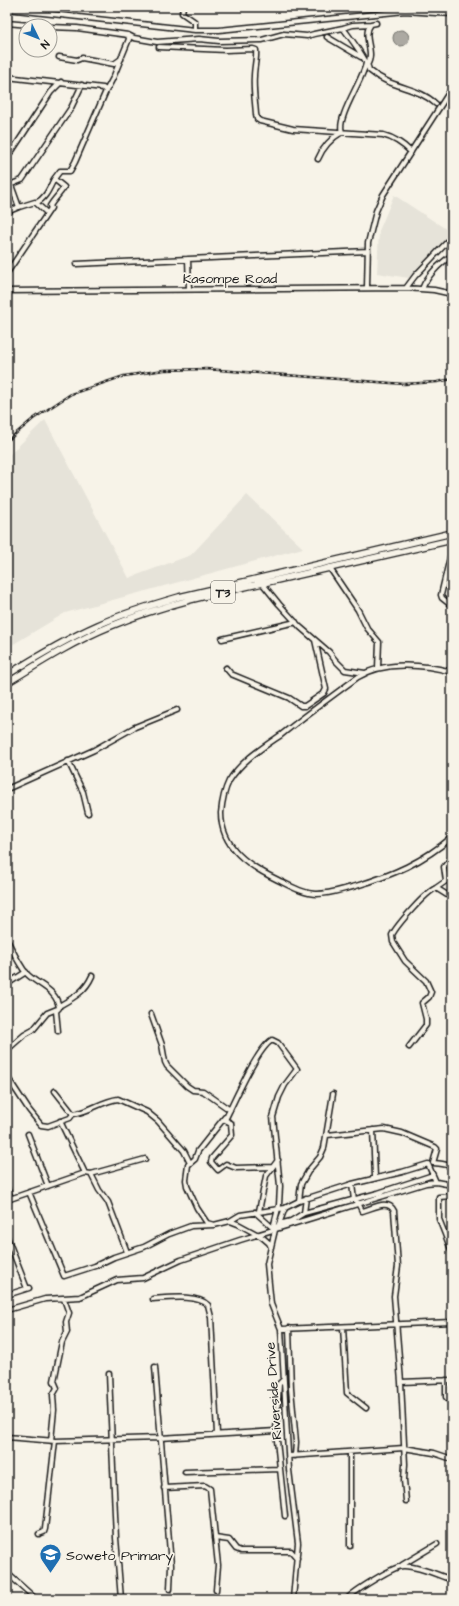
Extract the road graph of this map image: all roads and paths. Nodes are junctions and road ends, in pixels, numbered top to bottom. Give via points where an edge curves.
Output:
1 (183, 7) edge
2 (10, 8) edge
3 (452, 14) edge
4 (7, 23) edge
5 (376, 23) dead end
6 (18, 24) edge
7 (371, 24) junction
8 (58, 27) edge
9 (343, 28) junction
10 (195, 30) junction
11 (128, 35) junction
12 (327, 37) dead end
13 (159, 47) dead end
14 (58, 57) dead end
15 (362, 58) junction
16 (121, 59) junction
17 (366, 64) junction
18 (7, 77) edge
19 (61, 82) junction
20 (82, 85) junction
21 (452, 88) edge
22 (106, 91) junction
23 (436, 104) dead end
24 (342, 132) junction
25 (411, 152) junction
26 (7, 156) edge
27 (318, 160) dead end
28 (54, 179) junction
29 (9, 186) edge
30 (36, 203) junction
31 (19, 207) junction
32 (7, 212) edge
33 (47, 213) junction
34 (452, 237) edge
35 (368, 251) junction
36 (452, 255) edge
37 (188, 259) junction
38 (76, 264) dead end
39 (7, 273) edge
40 (367, 288) junction
41 (406, 288) junction
42 (422, 289) junction
43 (189, 290) junction
44 (7, 291) edge
45 (452, 294) edge
46 (452, 533) edge
47 (452, 540) edge
48 (452, 549) edge
49 (329, 567) junction
50 (262, 583) junction
51 (452, 606) edge
52 (296, 622) junction
53 (222, 639) dead end
54 (315, 640) junction
55 (226, 668) dead end
56 (378, 668) junction
57 (452, 672) edge
58 (365, 673) junction
59 (7, 675) edge
60 (7, 683) edge
61 (177, 710) dead end
62 (68, 761) junction
63 (7, 789) edge
64 (88, 813) dead end
65 (452, 837) edge
66 (452, 857) edge
67 (436, 888) junction
68 (452, 898) edge
69 (7, 940) edge
70 (26, 972) junction
71 (92, 976) dead end
72 (7, 984) edge
73 (59, 1007) junction
74 (151, 1014) dead end
75 (58, 1031) dead end
76 (7, 1042) edge
77 (409, 1047) dead end
78 (9, 1048) edge
79 (8, 1078) dead end
80 (55, 1091) dead end
81 (333, 1094) dead end
82 (229, 1111) junction
83 (73, 1114) junction
84 (60, 1122) junction
85 (372, 1130) junction
86 (28, 1134) dead end
87 (327, 1135) junction
88 (145, 1159) dead end
89 (278, 1160) junction
90 (190, 1163) junction
91 (452, 1166) edge
92 (272, 1167) junction
93 (85, 1173) junction
94 (91, 1174) junction
95 (433, 1175) junction
96 (375, 1177) junction
97 (436, 1182) junction
98 (352, 1184) junction
99 (452, 1185) edge
100 (48, 1186) junction
101 (7, 1188) edge
102 (29, 1192) junction
103 (452, 1196) edge
104 (306, 1198) junction
105 (9, 1199) edge
106 (299, 1201) junction
107 (356, 1201) junction
108 (285, 1208) junction
109 (278, 1209) junction
110 (257, 1212) junction
111 (304, 1213) junction
112 (230, 1221) junction
113 (279, 1224) junction
114 (214, 1225) junction
115 (274, 1229) junction
116 (257, 1234) junction
117 (7, 1237) edge
118 (271, 1247) junction
119 (127, 1252) junction
120 (452, 1252) edge
121 (7, 1295) edge
122 (64, 1299) junction
123 (154, 1299) dead end
124 (7, 1310) edge
125 (452, 1322) edge
126 (396, 1325) junction
127 (343, 1327) junction
128 (289, 1328) junction
129 (281, 1329) junction
130 (155, 1367) dead end
131 (109, 1374) dead end
132 (283, 1380) junction
133 (446, 1380) junction
134 (452, 1380) edge
135 (402, 1382) junction
136 (452, 1404) edge
137 (366, 1408) dead end
138 (276, 1431) junction
139 (217, 1434) junction
140 (7, 1437) edge
141 (160, 1438) junction
142 (110, 1439) junction
143 (53, 1441) junction
144 (404, 1448) junction
145 (350, 1452) junction
146 (288, 1456) junction
147 (295, 1456) junction
148 (452, 1459) edge
149 (279, 1469) junction
150 (185, 1472) dead end
151 (164, 1488) junction
152 (406, 1501) dead end
153 (285, 1516) dead end
154 (39, 1534) dead end
155 (215, 1538) junction
156 (437, 1544) dead end
157 (350, 1546) dead end
158 (297, 1558) junction
159 (410, 1560) junction
160 (400, 1566) junction
161 (408, 1567) junction
162 (7, 1573) edge
163 (452, 1580) edge
164 (170, 1589) dead end
165 (216, 1590) dead end
166 (36, 1599) edge
167 (121, 1599) edge
168 (293, 1599) edge
169 (347, 1599) edge

1 - 10 street via 182,13 196,22
2 - 10 street
3 - 10 street via 406,11 219,30
4 - 6 street
5 - 7 street
7 - 9 street
7 - 17 street via 367,30 370,56
8 - 11 street
9 - 11 street via 307,36 281,34 262,40 199,39 157,42
9 - 15 street
11 - 16 street via 129,39
12 - 15 street
13 - 24 street via 256,50 254,79 257,119 263,123 293,129
14 - 16 street via 114,64
15 - 17 street
16 - 22 street
17 - 23 street via 369,70 381,79 428,97
17 - 24 street via 346,108 340,128
18 - 19 street
19 - 20 street
19 - 26 street via 50,92
20 - 22 street via 103,88
20 - 29 street via 71,108 22,180
21 - 25 street
22 - 28 street via 70,171 60,171
24 - 25 street via 391,137
24 - 27 street via 330,140
25 - 35 street via 383,195 376,211
28 - 30 street via 47,194
28 - 33 street via 64,187
29 - 31 street
30 - 31 street
30 - 33 street
31 - 32 street
33 - 39 street
34 - 41 street
35 - 37 street
35 - 40 street
36 - 42 street via 429,276
37 - 38 street
37 - 43 street
40 - 41 street, Kasompe Road
40 - 43 street, Kasompe Road
41 - 42 street, Kasompe Road
42 - 45 street, Kasompe Road
43 - 44 street, Kasompe Road
46 - 59 highway, T3 via 141,608 77,634
47 - 49 highway, T3
48 - 51 street via 441,595
49 - 50 highway, T3
49 - 56 street via 367,628 379,641
50 - 52 street
50 - 60 highway, T3 via 180,602 110,626 50,656
52 - 53 street
52 - 54 street
54 - 55 street via 326,689 305,706 231,674
54 - 58 street via 330,652 345,670
56 - 57 street via 411,666
56 - 58 street
58 - 65 street via 238,768 223,797 222,824 227,838 242,858 263,873 315,894 348,888 411,866
61 - 62 street via 135,727
62 - 63 street
62 - 64 street via 83,792
66 - 67 street via 444,867 446,881
67 - 68 street
67 - 77 street via 429,892 392,935 405,961 426,981 431,992 422,1003 426,1025
69 - 70 street
70 - 72 street
70 - 73 street via 56,997
71 - 73 street via 80,993
73 - 75 street via 56,1011
73 - 78 street via 48,1013 33,1030
74 - 82 street via 168,1066 187,1086 203,1091
76 - 78 street
79 - 84 street via 41,1125 48,1126
80 - 83 street
81 - 87 street
82 - 89 street via 258,1057 269,1042 274,1040 297,1069 285,1085 274,1114
82 - 90 street
82 - 92 street via 225,1120 231,1123 232,1135 211,1162 218,1170 226,1164 236,1168
83 - 84 street
83 - 90 street via 88,1111 113,1100 122,1100 147,1112 158,1121 184,1151
84 - 93 street
85 - 87 street
85 - 91 street via 398,1131 432,1145 437,1149 434,1163
85 - 96 street
86 - 100 street
87 - 106 street via 320,1157 301,1184
88 - 94 street
89 - 92 street
89 - 109 street
90 - 114 street via 187,1170 187,1186 201,1216 207,1223
92 - 110 street via 266,1176
93 - 94 street
93 - 100 street
94 - 119 street via 110,1208
95 - 96 street via 428,1164
95 - 97 street
95 - 107 street
96 - 98 street
97 - 99 street
97 - 107 street
98 - 104 street
98 - 107 street
100 - 102 street
101 - 105 street
102 - 105 street
102 - 119 street via 64,1276
103 - 120 street via 439,1198 439,1211
104 - 106 street
104 - 111 street
106 - 108 street
107 - 111 street
107 - 115 street
107 - 126 street via 362,1211 387,1204 394,1211 398,1266 394,1296
108 - 109 street
108 - 113 street
109 - 110 street
109 - 115 street
110 - 112 street via 240,1215
110 - 115 street
111 - 113 street
112 - 114 street
112 - 116 street
113 - 115 street
114 - 119 street via 191,1226
115 - 116 street
115 - 118 street
116 - 118 street
116 - 122 street via 181,1260 143,1278 118,1280 80,1297
117 - 121 street via 28,1287
118 - 129 street via 267,1264 270,1298 272,1310
122 - 124 street via 45,1299
122 - 143 street via 69,1316 54,1381 57,1388 53,1395
123 - 139 street via 193,1298 208,1305 211,1317
125 - 126 street, Riverside Drive
126 - 127 street, Riverside Drive
126 - 135 street
127 - 128 street, Riverside Drive
127 - 137 street via 348,1393
128 - 129 street, Riverside Drive
128 - 147 street
129 - 132 street, Riverside Drive
130 - 141 street
131 - 142 street
132 - 138 street via 279,1384
132 - 146 street, Riverside Drive
133 - 134 street
133 - 135 street
133 - 136 street via 446,1397
135 - 144 street
138 - 139 street
138 - 149 street
139 - 141 street
140 - 143 street
141 - 142 street
141 - 151 street
142 - 143 street
142 - 167 street
143 - 154 street via 45,1529
144 - 145 street
144 - 148 street
144 - 152 street
145 - 147 street
145 - 157 street
146 - 147 street
146 - 158 street, Riverside Drive via 298,1543
149 - 150 street
149 - 153 street
151 - 155 street via 205,1486 210,1489
151 - 164 street via 171,1565
155 - 158 street via 229,1540 241,1551 291,1551
155 - 165 street via 218,1565
156 - 159 street
158 - 168 street, Riverside Drive
159 - 160 street
159 - 161 street
160 - 161 street
160 - 169 street
161 - 163 street
162 - 166 street

